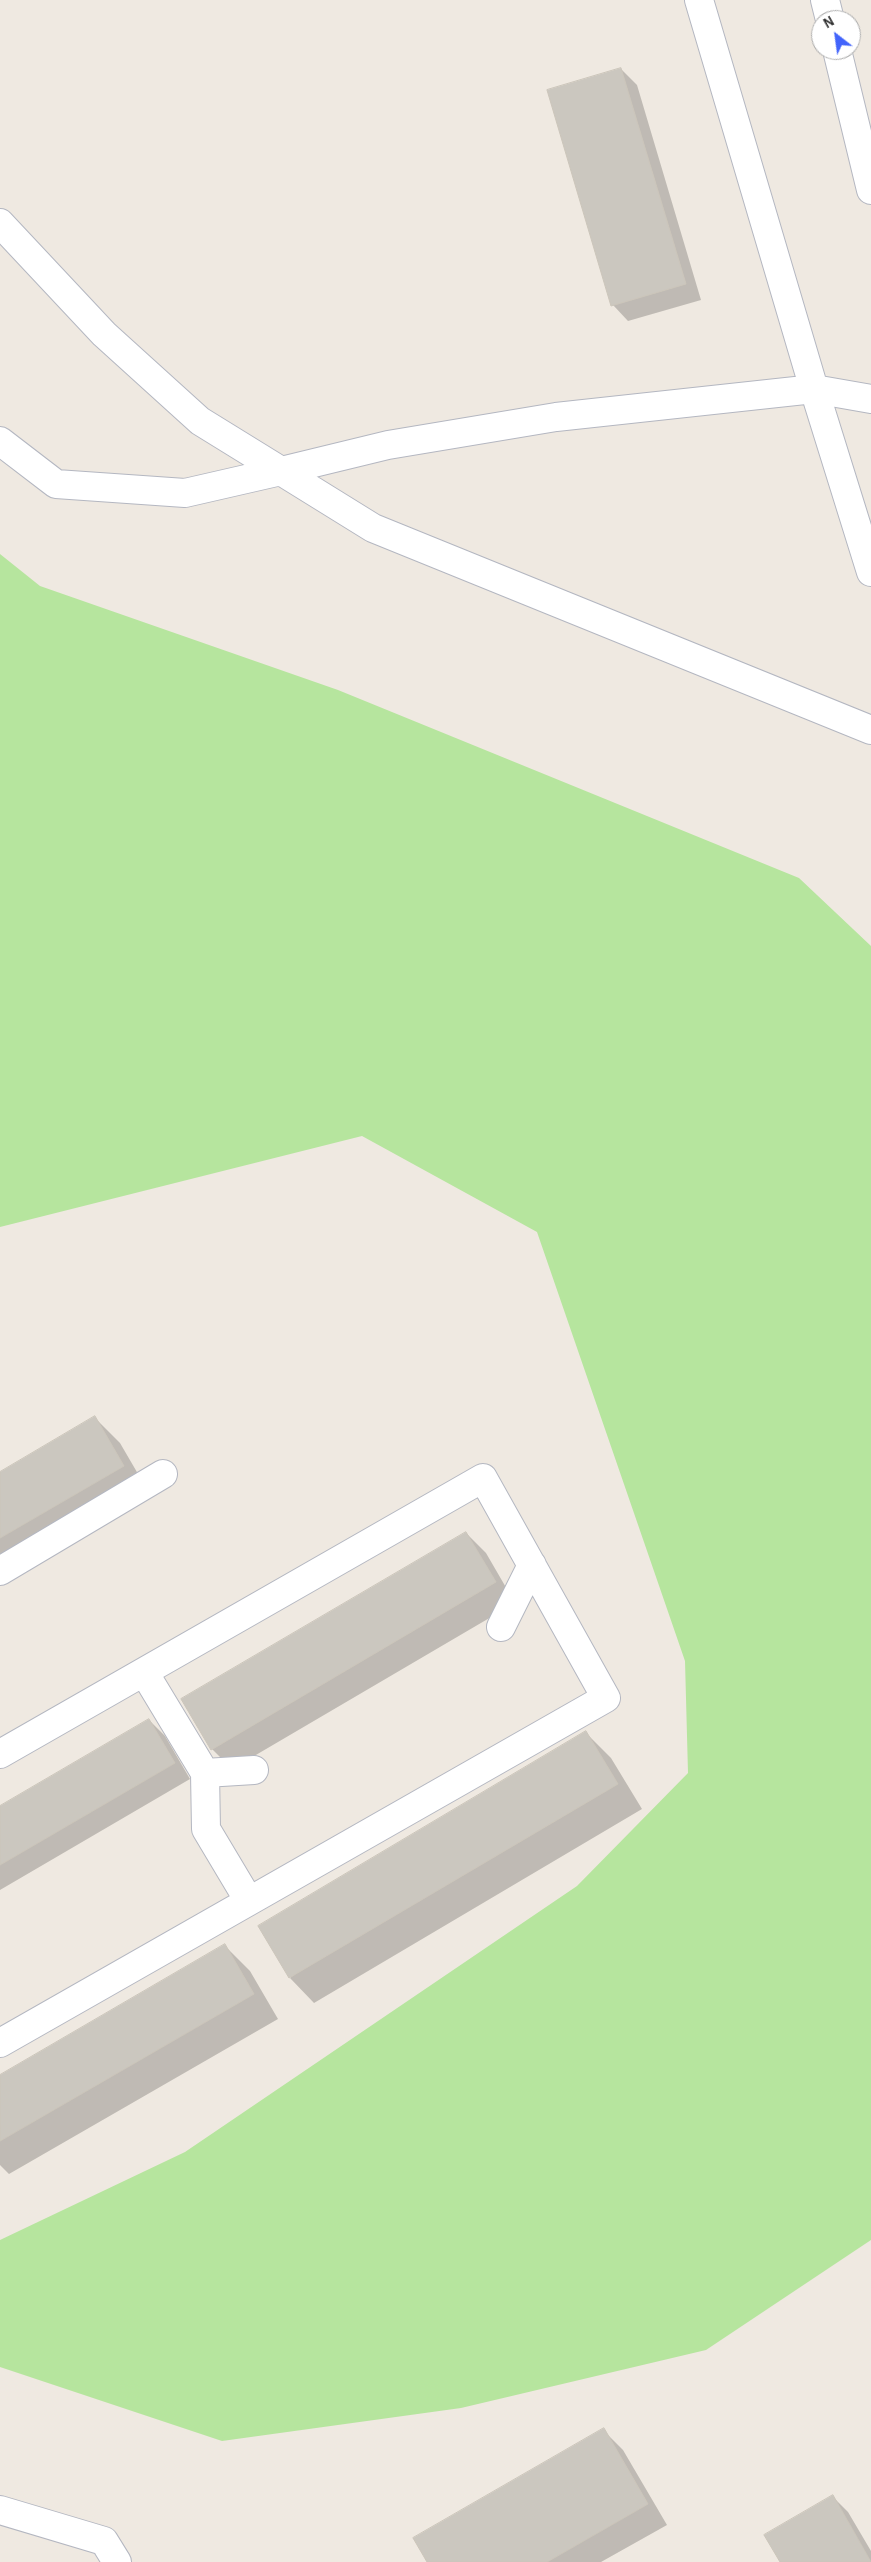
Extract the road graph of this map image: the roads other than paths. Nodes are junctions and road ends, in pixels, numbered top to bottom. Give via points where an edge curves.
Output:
1 (699, 0) edge
2 (839, 60) edge
3 (871, 190) edge
4 (0, 223) edge
5 (814, 389) junction
6 (871, 400) edge
7 (0, 441) edge
8 (281, 471) junction
9 (871, 572) edge
10 (871, 730) edge
11 (164, 1474) dead end
12 (532, 1565) junction
13 (0, 1571) edge
14 (501, 1627) dead end
15 (144, 1672) junction
16 (0, 1754) edge
17 (254, 1770) dead end
18 (205, 1773) junction
19 (249, 1901) junction
20 (0, 2042) edge
21 (0, 2510) edge
22 (117, 2562) edge

1 - 5 lane
2 - 3 lane
4 - 8 lane via 104,334 200,421
5 - 6 lane
5 - 8 lane via 556,418 388,445
5 - 9 lane
7 - 8 lane via 56,484 185,493
8 - 10 lane via 373,528
11 - 13 lane
12 - 14 lane
12 - 15 lane via 483,1478
12 - 19 lane via 606,1698
15 - 16 lane
15 - 18 lane
17 - 18 lane
18 - 19 lane via 206,1829
19 - 20 lane
21 - 22 lane via 104,2541

